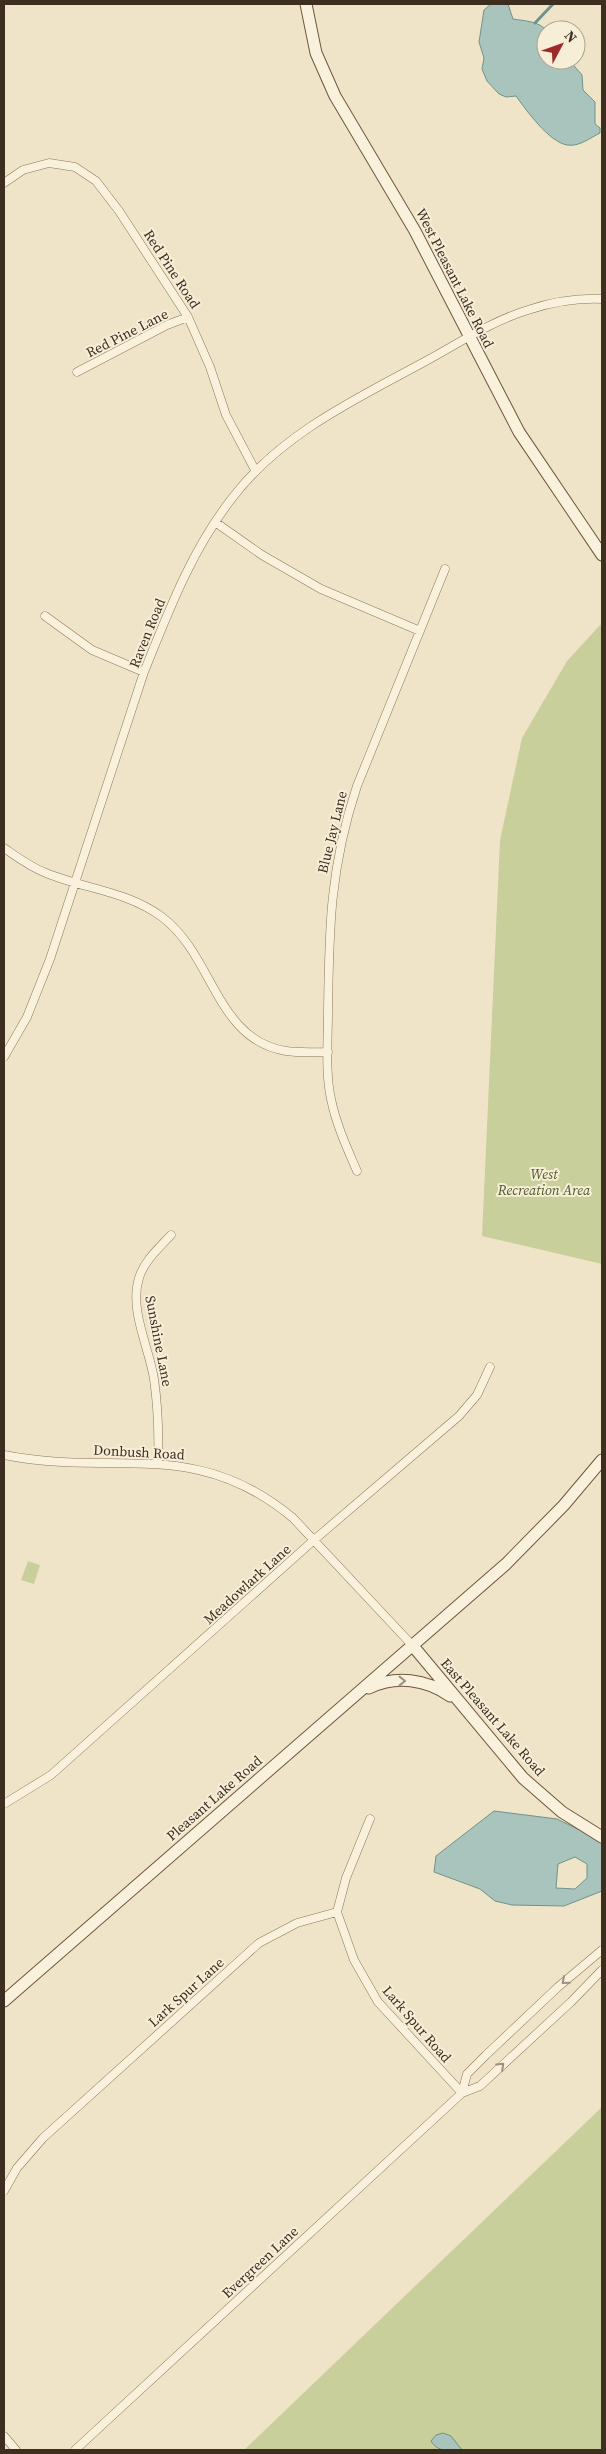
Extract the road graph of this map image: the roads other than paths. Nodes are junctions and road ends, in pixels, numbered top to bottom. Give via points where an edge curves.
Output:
1 (306, 4) edge
2 (4, 183) edge
3 (602, 299) edge
4 (188, 318) junction
5 (469, 337) junction
6 (77, 372) dead end
7 (255, 470) junction
8 (215, 522) junction
9 (602, 555) edge
10 (445, 569) dead end
11 (45, 616) dead end
12 (420, 631) junction
13 (144, 672) junction
14 (4, 848) edge
15 (75, 882) junction
16 (328, 1052) junction
17 (4, 1057) edge
18 (357, 1171) dead end
19 (171, 1235) dead end
20 (490, 1367) dead end
21 (4, 1455) edge
22 (602, 1460) edge
23 (158, 1464) junction
24 (314, 1540) junction
25 (373, 1604) joint
26 (413, 1646) junction
27 (356, 1694) junction
28 (461, 1704) junction
29 (4, 1804) edge
30 (370, 1819) dead end
31 (602, 1836) edge
32 (336, 1912) junction
33 (602, 1950) edge
34 (602, 1970) edge
35 (4, 2001) edge
36 (462, 2093) junction
37 (4, 2191) edge
38 (4, 2436) edge
39 (16, 2450) edge
40 (75, 2450) edge

1 - 5 street, West Pleasant Lake Road via 310,30 324,75 416,231
2 - 4 street, Red Pine Road via 23,170 49,164 75,167 96,181
3 - 5 street, Raven Road via 544,305
4 - 6 street, Red Pine Lane via 167,325
4 - 7 street, Red Pine Road via 210,367 226,415
5 - 7 street, Raven Road via 299,434
5 - 9 street, West Pleasant Lake Road via 519,432
7 - 8 street, Raven Road
8 - 12 street via 291,574
8 - 13 street, Raven Road via 190,563
10 - 12 street, Blue Jay Lane
11 - 13 street via 92,650
12 - 16 street, Blue Jay Lane via 357,786 339,846 330,908
13 - 15 street, Raven Road
14 - 15 street via 37,869
15 - 16 street via 130,898 163,918 191,947 230,1016 249,1035 286,1050
15 - 17 street, Raven Road via 39,989
16 - 18 street, Blue Jay Lane via 328,1079 335,1116
19 - 23 street, Sunshine Lane via 144,1266 137,1289 139,1316 154,1379
20 - 24 street, Meadowlark Lane via 477,1395 459,1416
21 - 23 street, Donbush Road via 61,1462
22 - 26 street, Pleasant Lake Road via 535,1536
23 - 24 street, Donbush Road via 200,1469 240,1483 276,1504
24 - 25 street, Donbush Road
24 - 29 street, Meadowlark Lane via 51,1775
25 - 26 street, East Pleasant Lake Road
26 - 27 street, Pleasant Lake Road
26 - 28 street, East Pleasant Lake Road
27 -> 28 street via 382,1682 412,1681 440,1689
27 - 35 street, Pleasant Lake Road
28 - 31 street, East Pleasant Lake Road via 523,1778 549,1803
30 - 32 street
32 - 36 street, Lark Spur Road via 354,1960 378,2002
32 - 37 street, Lark Spur Lane via 297,1922 259,1943 40,2141 17,2168
33 -> 36 street, Evergreen Lane via 558,1987 467,2074
36 -> 34 street, Evergreen Lane via 480,2086 572,2002
36 - 40 street, Evergreen Lane
38 - 39 street

